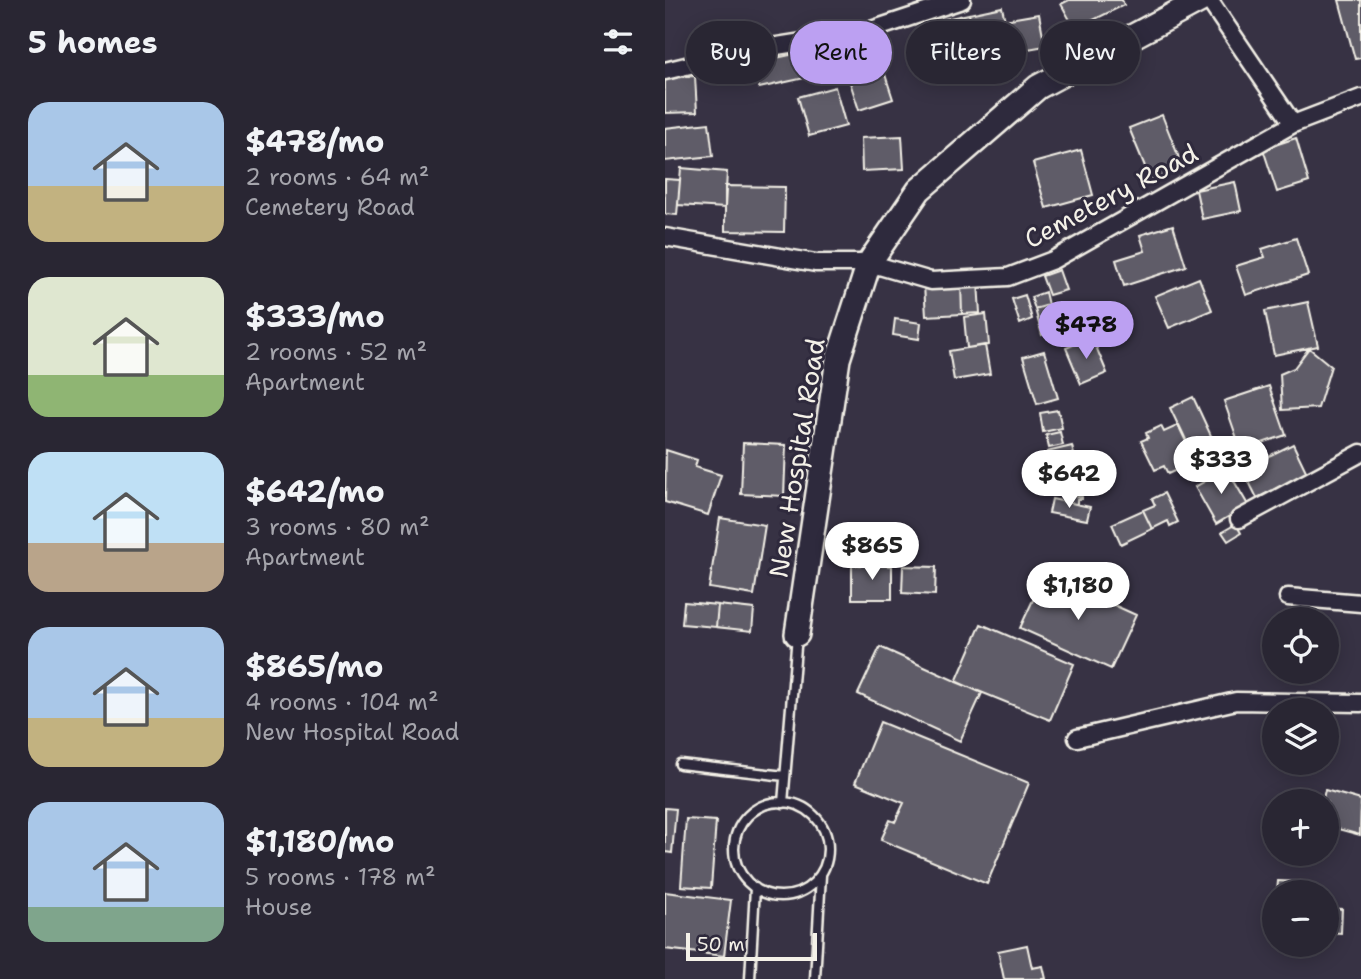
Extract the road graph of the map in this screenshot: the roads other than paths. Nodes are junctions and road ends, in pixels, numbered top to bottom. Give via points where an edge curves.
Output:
1 (962, 0) edge
2 (1201, 0) edge
3 (1209, 0) edge
4 (665, 71) edge
5 (1361, 98) edge
6 (1293, 124) junction
7 (665, 237) edge
8 (869, 263) junction
9 (1361, 453) edge
10 (1239, 519) dead end
11 (1289, 597) dead end
12 (1361, 603) edge
13 (797, 634) joint
14 (1361, 703) edge
15 (1077, 738) dead end
16 (680, 764) dead end
17 (785, 776) junction
18 (783, 803) junction
19 (821, 875) junction
20 (755, 888) junction
21 (750, 979) edge
22 (815, 979) edge

1 - 4 street via 865,32 751,50
2 - 8 main road, New Hospital Road via 1038,87 919,190
3 - 6 street
5 - 6 street, Cemetery Road
6 - 8 street, Cemetery Road via 1053,260 1008,276 931,281
7 - 8 street, Cemetery Road via 815,263
8 - 13 main road, New Hospital Road via 838,359
9 - 10 street
11 - 12 street
13 - 17 lane
14 - 15 street via 1236,701
16 - 17 lane
17 - 18 lane
18 - 19 lane via 809,812 823,828 828,848
18 - 20 lane via 754,811 737,835 737,864
19 - 20 lane via 811,886 783,896
19 - 22 lane
20 - 21 lane

